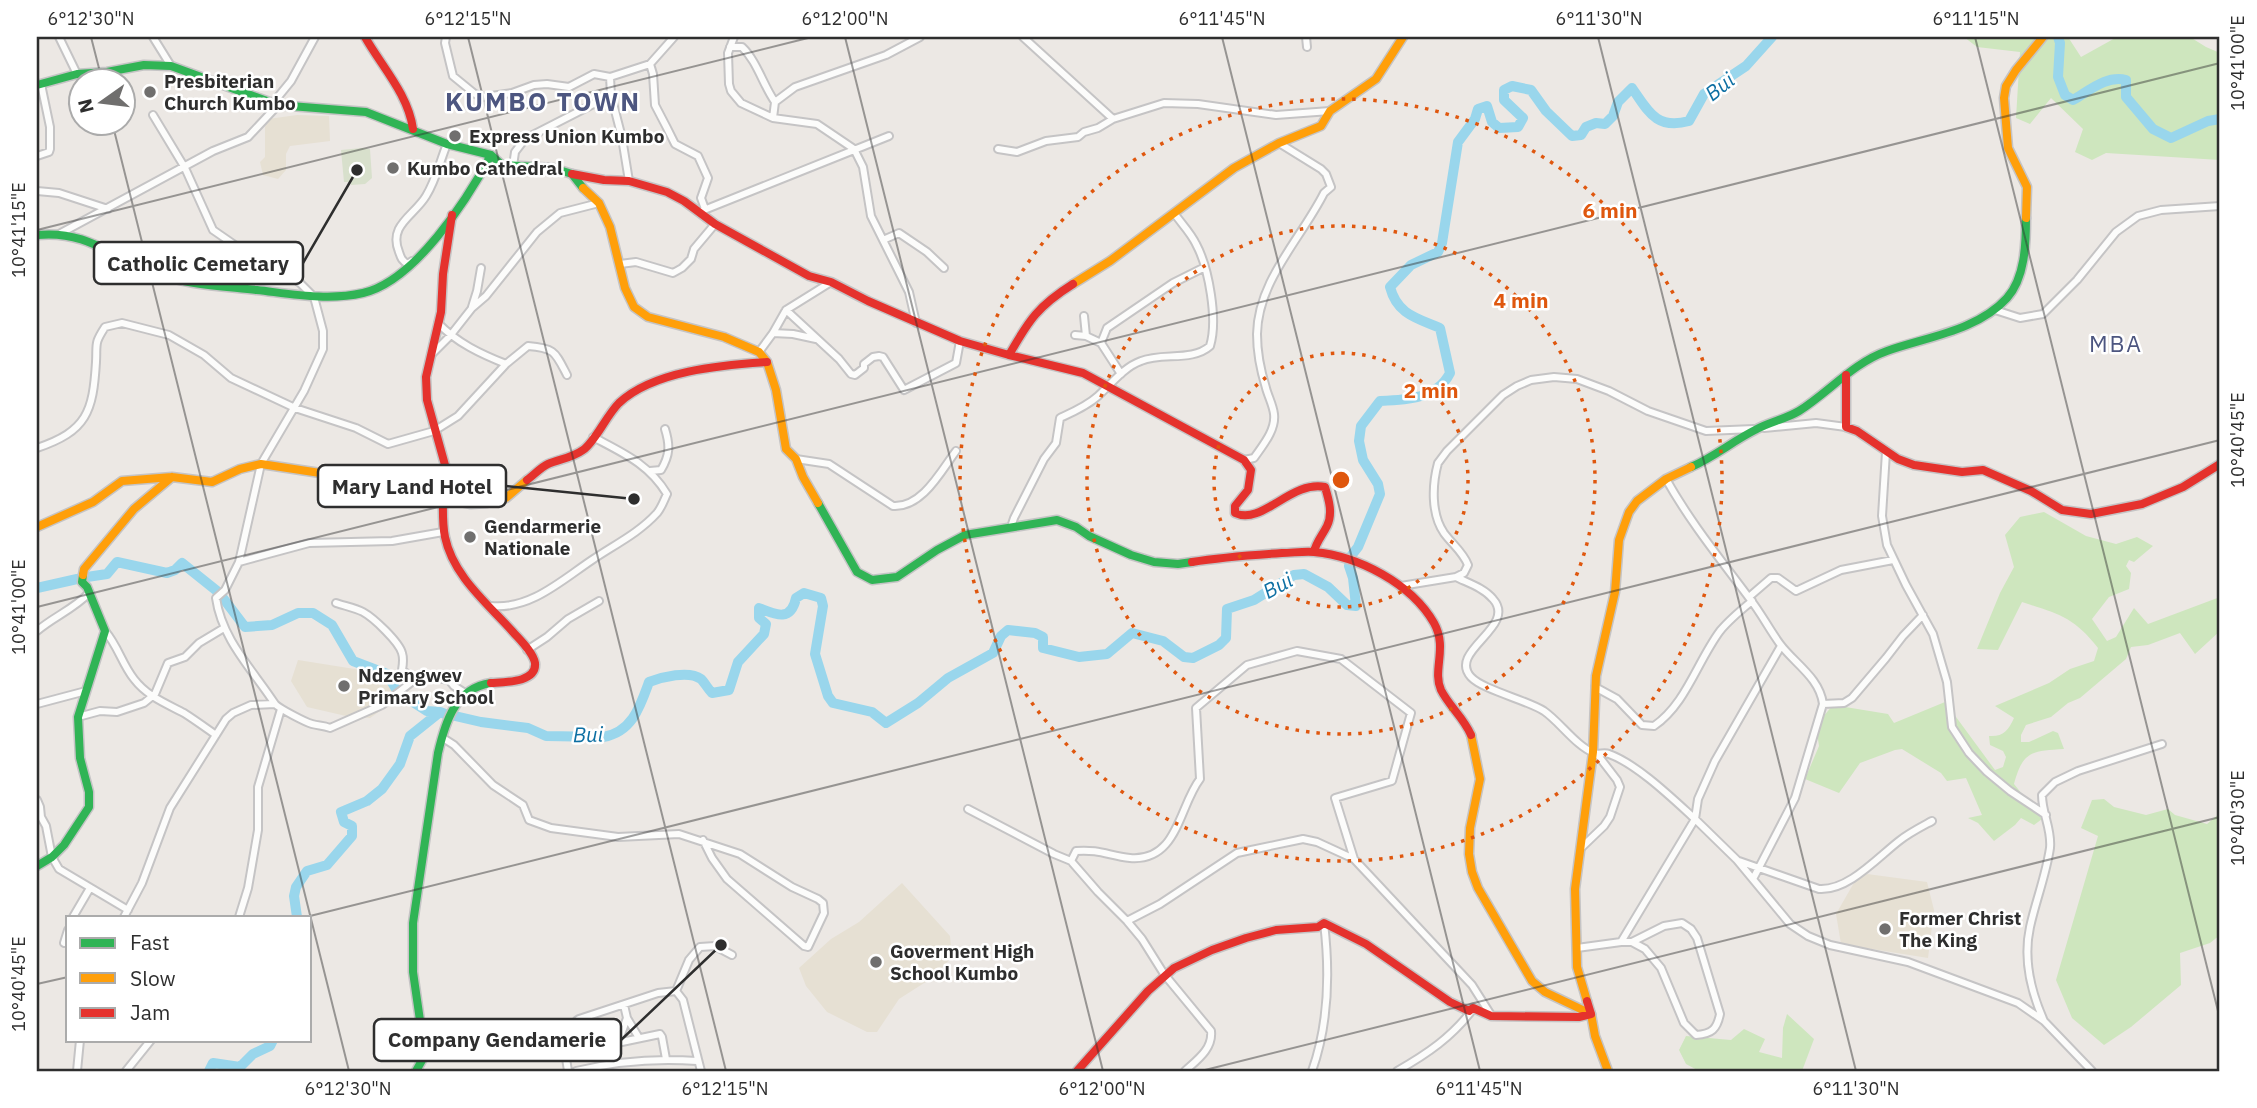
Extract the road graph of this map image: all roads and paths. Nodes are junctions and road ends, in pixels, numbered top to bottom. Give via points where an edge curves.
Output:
1 (59, 37) edge
2 (153, 37) edge
3 (315, 37) edge
4 (365, 37) edge
5 (446, 37) edge
6 (674, 37) edge
7 (734, 37) edge
8 (920, 37) edge
9 (1023, 37) edge
10 (1306, 37) edge
11 (1403, 37) edge
12 (2043, 37) edge
13 (912, 39) edge
14 (730, 47) junction
15 (1307, 47) dead end
16 (650, 64) junction
17 (73, 66) edge
18 (171, 66) junction
19 (136, 67) edge
20 (66, 77) edge
21 (610, 77) junction
22 (39, 85) edge
23 (611, 95) junction
24 (775, 102) junction
25 (276, 104) junction
26 (1330, 111) junction
27 (153, 115) dead end
28 (774, 118) junction
29 (1113, 119) junction
30 (413, 128) junction
31 (889, 136) dead end
32 (1279, 143) junction
33 (447, 144) junction
34 (854, 149) junction
35 (998, 149) dead end
36 (491, 155) junction
37 (37, 156) edge
38 (513, 166) junction
39 (185, 168) junction
40 (572, 174) junction
41 (628, 181) junction
42 (37, 191) edge
43 (598, 203) junction
44 (2220, 206) edge
45 (108, 209) junction
46 (702, 210) junction
47 (1174, 213) junction
48 (452, 215) junction
49 (715, 224) junction
50 (61, 233) junction
51 (37, 235) edge
52 (883, 240) junction
53 (419, 256) junction
54 (620, 264) junction
55 (1205, 267) junction
56 (481, 268) dead end
57 (944, 268) dead end
58 (831, 282) junction
59 (314, 297) junction
60 (472, 308) junction
61 (786, 310) junction
62 (1995, 310) junction
63 (1084, 316) dead end
64 (438, 323) junction
65 (916, 323) junction
66 (773, 333) junction
67 (1075, 335) dead end
68 (450, 336) junction
69 (1086, 336) junction
70 (818, 340) junction
71 (960, 341) junction
72 (1101, 343) junction
73 (759, 352) junction
74 (1009, 355) junction
75 (430, 356) junction
76 (766, 362) junction
77 (506, 364) junction
78 (1121, 374) junction
79 (567, 375) dead end
80 (1846, 375) junction
81 (1107, 384) junction
82 (295, 408) junction
83 (1846, 427) junction
84 (665, 429) dead end
85 (1756, 429) junction
86 (434, 431) junction
87 (593, 437) junction
88 (37, 449) edge
89 (956, 452) dead end
90 (1886, 452) junction
91 (1254, 457) junction
92 (796, 459) junction
93 (1244, 460) junction
94 (261, 464) junction
95 (2220, 464) edge
96 (661, 470) junction
97 (1251, 470) junction
98 (650, 471) junction
99 (172, 477) junction
100 (1666, 479) junction
101 (660, 481) junction
102 (443, 494) junction
103 (37, 527) edge
104 (1011, 527) junction
105 (443, 532) junction
106 (1314, 552) junction
107 (1893, 560) junction
108 (239, 562) junction
109 (1456, 577) junction
110 (1401, 586) junction
111 (89, 593) junction
112 (1750, 599) junction
113 (599, 601) dead end
114 (336, 603) dead end
115 (491, 606) junction
116 (1923, 615) junction
117 (224, 628) junction
118 (37, 631) edge
119 (105, 631) junction
120 (1781, 646) junction
121 (527, 650) junction
122 (414, 681) junction
123 (1595, 687) junction
124 (86, 691) junction
125 (465, 693) junction
126 (150, 696) junction
127 (37, 704) edge
128 (1823, 704) junction
129 (278, 707) junction
130 (78, 717) junction
131 (216, 735) junction
132 (443, 738) junction
133 (2162, 744) dead end
134 (1595, 753) junction
135 (37, 800) edge
136 (968, 809) dead end
137 (2046, 815) junction
138 (39, 817) edge
139 (1695, 819) junction
140 (1932, 821) dead end
141 (703, 840) junction
142 (1580, 849) junction
143 (52, 857) junction
144 (1354, 859) junction
145 (1737, 860) junction
146 (1072, 861) junction
147 (40, 864) edge
148 (1757, 868) junction
149 (59, 869) junction
150 (1753, 879) junction
151 (90, 888) junction
152 (128, 910) junction
153 (74, 916) edge
154 (125, 916) edge
155 (239, 916) edge
156 (1127, 921) junction
157 (1324, 923) junction
158 (66, 936) edge
159 (1621, 942) junction
160 (1632, 942) junction
161 (64, 943) dead end
162 (1577, 948) junction
163 (732, 955) dead end
164 (1164, 974) junction
165 (676, 991) junction
166 (2033, 994) junction
167 (2018, 1003) junction
168 (624, 1005) junction
169 (1474, 1008) junction
170 (1591, 1014) junction
171 (1491, 1016) junction
172 (626, 1018) junction
173 (2044, 1021) junction
174 (639, 1038) junction
175 (80, 1042) edge
176 (149, 1042) edge
177 (617, 1043) junction
178 (666, 1059) junction
179 (697, 1061) junction
180 (616, 1062) junction
181 (77, 1071) edge
182 (126, 1071) edge
183 (416, 1071) edge
184 (568, 1071) edge
185 (576, 1071) edge
186 (701, 1071) edge
187 (1077, 1071) edge
188 (1185, 1071) edge
189 (1312, 1071) edge
190 (1397, 1071) edge
191 (1608, 1071) edge
192 (2092, 1071) edge

1 - 17 street
2 - 18 street
3 - 25 street
4 - 30 main road via 402,97
5 - 21 street via 453,76 484,97 534,85 569,87 594,74
6 - 16 street
7 - 14 street
8 - 13 street
9 - 29 street
10 - 15 street
11 - 26 main road via 1376,79
12 - 62 main road via 2016,70 2004,97 2008,148 2027,187 2026,229 2019,281
13 - 24 street via 886,55 795,87
14 - 24 street via 748,52
14 - 28 street via 731,90 747,108
16 - 21 street
16 - 46 street via 655,105 675,144 698,156 708,178
18 - 19 main road
18 - 25 main road
20 - 22 main road
21 - 23 street
22 - 37 street via 50,127 50,149
23 - 38 street via 525,139 515,152
23 - 41 street
24 - 28 street
25 - 30 main road via 366,112
25 - 39 street via 248,137
26 - 29 street via 1276,114 1164,103
26 - 32 main road via 1321,125
27 - 39 street
28 - 34 street via 817,124
29 - 35 street via 1078,137 1046,141 1017,152
30 - 33 main road
31 - 34 street
32 - 47 main road via 1234,168
32 - 91 street via 1321,169 1331,187 1293,241 1262,307 1258,343 1274,414 1269,435
33 - 36 main road
33 - 53 street via 426,198 397,231 395,242 403,261 408,264
34 - 46 street
34 - 52 street via 863,167 871,216
36 - 38 main road via 502,165
36 - 48 main road
38 - 40 main road
39 - 45 street
39 - 59 street via 214,230 280,268
40 - 41 main road
40 - 43 main road
41 - 46 main road via 667,192
42 - 45 street
43 - 54 main road
43 - 60 street via 560,213 537,232
44 - 62 street via 2138,216 2116,232 2043,314 2020,318
45 - 50 street
46 - 49 main road
47 - 55 street via 1195,242
47 - 74 main road via 1051,298 1029,320
48 - 53 main road
48 - 64 main road
49 - 54 street via 691,259 673,273 636,262
49 - 58 main road via 809,276
50 - 51 main road
50 - 59 main road via 84,238 173,278
52 - 57 street via 900,233
52 - 65 street via 908,292
53 - 59 main road via 400,277 384,286
54 - 73 main road via 634,307 648,317 724,337
55 - 72 street via 1107,328
55 - 78 street via 1214,327 1210,346 1199,353 1148,358
56 - 60 street
58 - 61 street
58 - 65 main road
59 - 82 street via 323,349
60 - 68 street
61 - 66 street
61 - 70 street
62 - 80 main road via 1959,328 1884,352
63 - 69 street
64 - 68 street
64 - 75 main road
65 - 71 main road
66 - 70 street
66 - 73 street
67 - 69 street
68 - 75 street
68 - 77 street
69 - 72 street
70 - 71 street via 851,374 873,357 883,357 904,390 956,363
71 - 74 main road
72 - 78 street
73 - 76 main road
74 - 81 main road via 1083,373
75 - 86 main road via 426,384
76 - 87 main road via 708,369 629,393
76 - 92 main road via 778,398 786,449
77 - 79 street via 527,346 547,347 558,356
77 - 86 street via 458,416
78 - 81 street
80 - 83 main road
80 - 85 main road via 1798,412
81 - 93 main road
81 - 104 street via 1089,403 1060,418 1056,443
82 - 86 street via 388,444
82 - 88 street via 231,377 169,335 122,323 105,327 95,342 90,408 82,424
82 - 94 street
83 - 85 street via 1816,423
83 - 90 main road
84 - 96 street via 668,458
85 - 100 main road via 1712,458
85 - 109 street via 1706,431 1577,379 1554,377 1517,386 1490,407 1438,463 1437,518 1468,565
86 - 102 main road via 446,464
87 - 98 street
87 - 102 main road via 586,449 547,464 506,498 471,504
89 - 92 street via 925,492 902,507 893,506 829,464
90 - 95 main road via 1914,465 1962,472 1983,470 2062,510 2091,514 2142,504 2183,487
90 - 107 street via 1882,516
91 - 93 street
91 - 97 street
92 - 104 main road via 826,520 865,578 897,577 965,535
93 - 97 main road
94 - 99 main road via 212,482
94 - 102 main road
94 - 108 street
96 - 98 street
96 - 101 street
97 - 106 main road via 1248,490 1235,506 1235,513 1243,517 1304,486 1317,483 1325,487 1329,523
98 - 101 street
99 - 103 main road via 122,481 77,511
99 - 111 main road via 134,509 84,569 82,582
100 - 112 street
100 - 123 main road via 1637,501 1619,540 1615,592
101 - 115 street via 667,494 659,511 618,545 555,588 518,604
102 - 105 main road
104 - 106 main road via 1057,520 1131,555 1178,564 1225,556
105 - 108 street via 392,541 309,543
105 - 115 main road via 455,563
106 - 110 main road via 1364,564
107 - 112 street via 1841,570 1796,591 1771,578
107 - 116 street
108 - 117 street via 216,598
109 - 110 street
109 - 134 street via 1481,589 1498,609 1495,623 1468,658 1469,675 1545,712
110 - 170 main road via 1435,625 1441,639 1438,681 1473,740 1480,779 1469,854 1478,888 1532,981
111 - 118 street
111 - 119 main road
112 - 120 street
112 - 123 street via 1720,632 1676,706 1654,726 1642,725 1617,699
113 - 121 street
114 - 122 street via 364,612 399,645 404,657 402,670
115 - 121 main road
116 - 128 street via 1852,698
116 - 137 street via 1944,666 1952,727 1987,772
117 - 126 street via 185,657 168,663
117 - 129 street
119 - 124 main road
119 - 126 street via 134,680
120 - 128 street via 1817,685
120 - 139 street via 1715,761 1698,799
121 - 125 main road via 535,666 525,677 483,684
122 - 125 street via 426,676 449,680
122 - 129 street via 382,705 330,728
123 - 134 main road
124 - 127 street
124 - 130 main road
125 - 132 main road via 455,704
126 - 130 street via 133,708
126 - 131 street
128 - 148 street via 1795,798
129 - 131 street via 261,703 240,709 226,719
129 - 155 street via 258,787 258,830
130 - 143 main road via 89,807
131 - 152 street via 170,808
132 - 141 street via 493,785 523,805 529,820 543,827 611,836 679,834
132 - 183 main road via 414,918 412,963 425,1055
133 - 137 street via 2055,782 2042,795
134 - 139 street via 1610,754 1630,766
134 - 142 main road
134 - 142 street via 1619,788 1610,817
135 - 138 street
136 - 146 street
137 - 166 street via 2050,848 2028,950
138 - 143 street via 46,826
139 - 145 street
139 - 159 street
140 - 148 street via 1901,839 1858,875 1829,889
141 - 141 street via 740,854 823,903 824,913 808,947 735,888
142 - 162 main road via 1575,889
143 - 147 main road
143 - 149 street
144 - 146 street via 1335,798 1392,781 1411,713 1341,659 1297,651 1247,665 1196,708 1200,779 1170,840 1154,854 1132,858 1084,850 1076,851
144 - 156 street via 1303,839 1237,853
144 - 171 street via 1472,985
145 - 148 street
145 - 150 street
146 - 156 street
147 - 149 street
148 - 150 street
149 - 151 street
150 - 167 street via 1790,924 1808,936 1829,945 1908,961
151 - 152 street
151 - 153 street
152 - 154 street
156 - 164 street
157 - 164 main road via 1246,938
157 - 169 main road via 1366,944 1450,1002 1469,1011
157 - 189 street via 1329,982 1322,1042
158 - 161 street
159 - 160 street
159 - 162 street
160 - 160 street via 1664,926 1682,923 1691,929 1698,938 1720,1014 1717,1027 1696,1035 1684,1023 1661,968
162 - 170 main road via 1577,967
163 - 165 street via 715,946 700,947
164 - 187 main road
164 - 188 street via 1212,1031 1209,1048
165 - 168 street
165 - 179 street
166 - 167 street
166 - 173 street
167 - 173 street
168 - 172 street
168 - 184 street via 571,1025 565,1042
169 - 171 main road
169 - 190 street via 1434,1049
170 - 171 main road
170 - 191 main road
172 - 174 street
172 - 177 street
173 - 192 street
174 - 177 street
174 - 178 street via 660,1034
175 - 181 street
176 - 182 street
177 - 180 street
178 - 179 street
178 - 180 street
179 - 186 street
180 - 185 street

